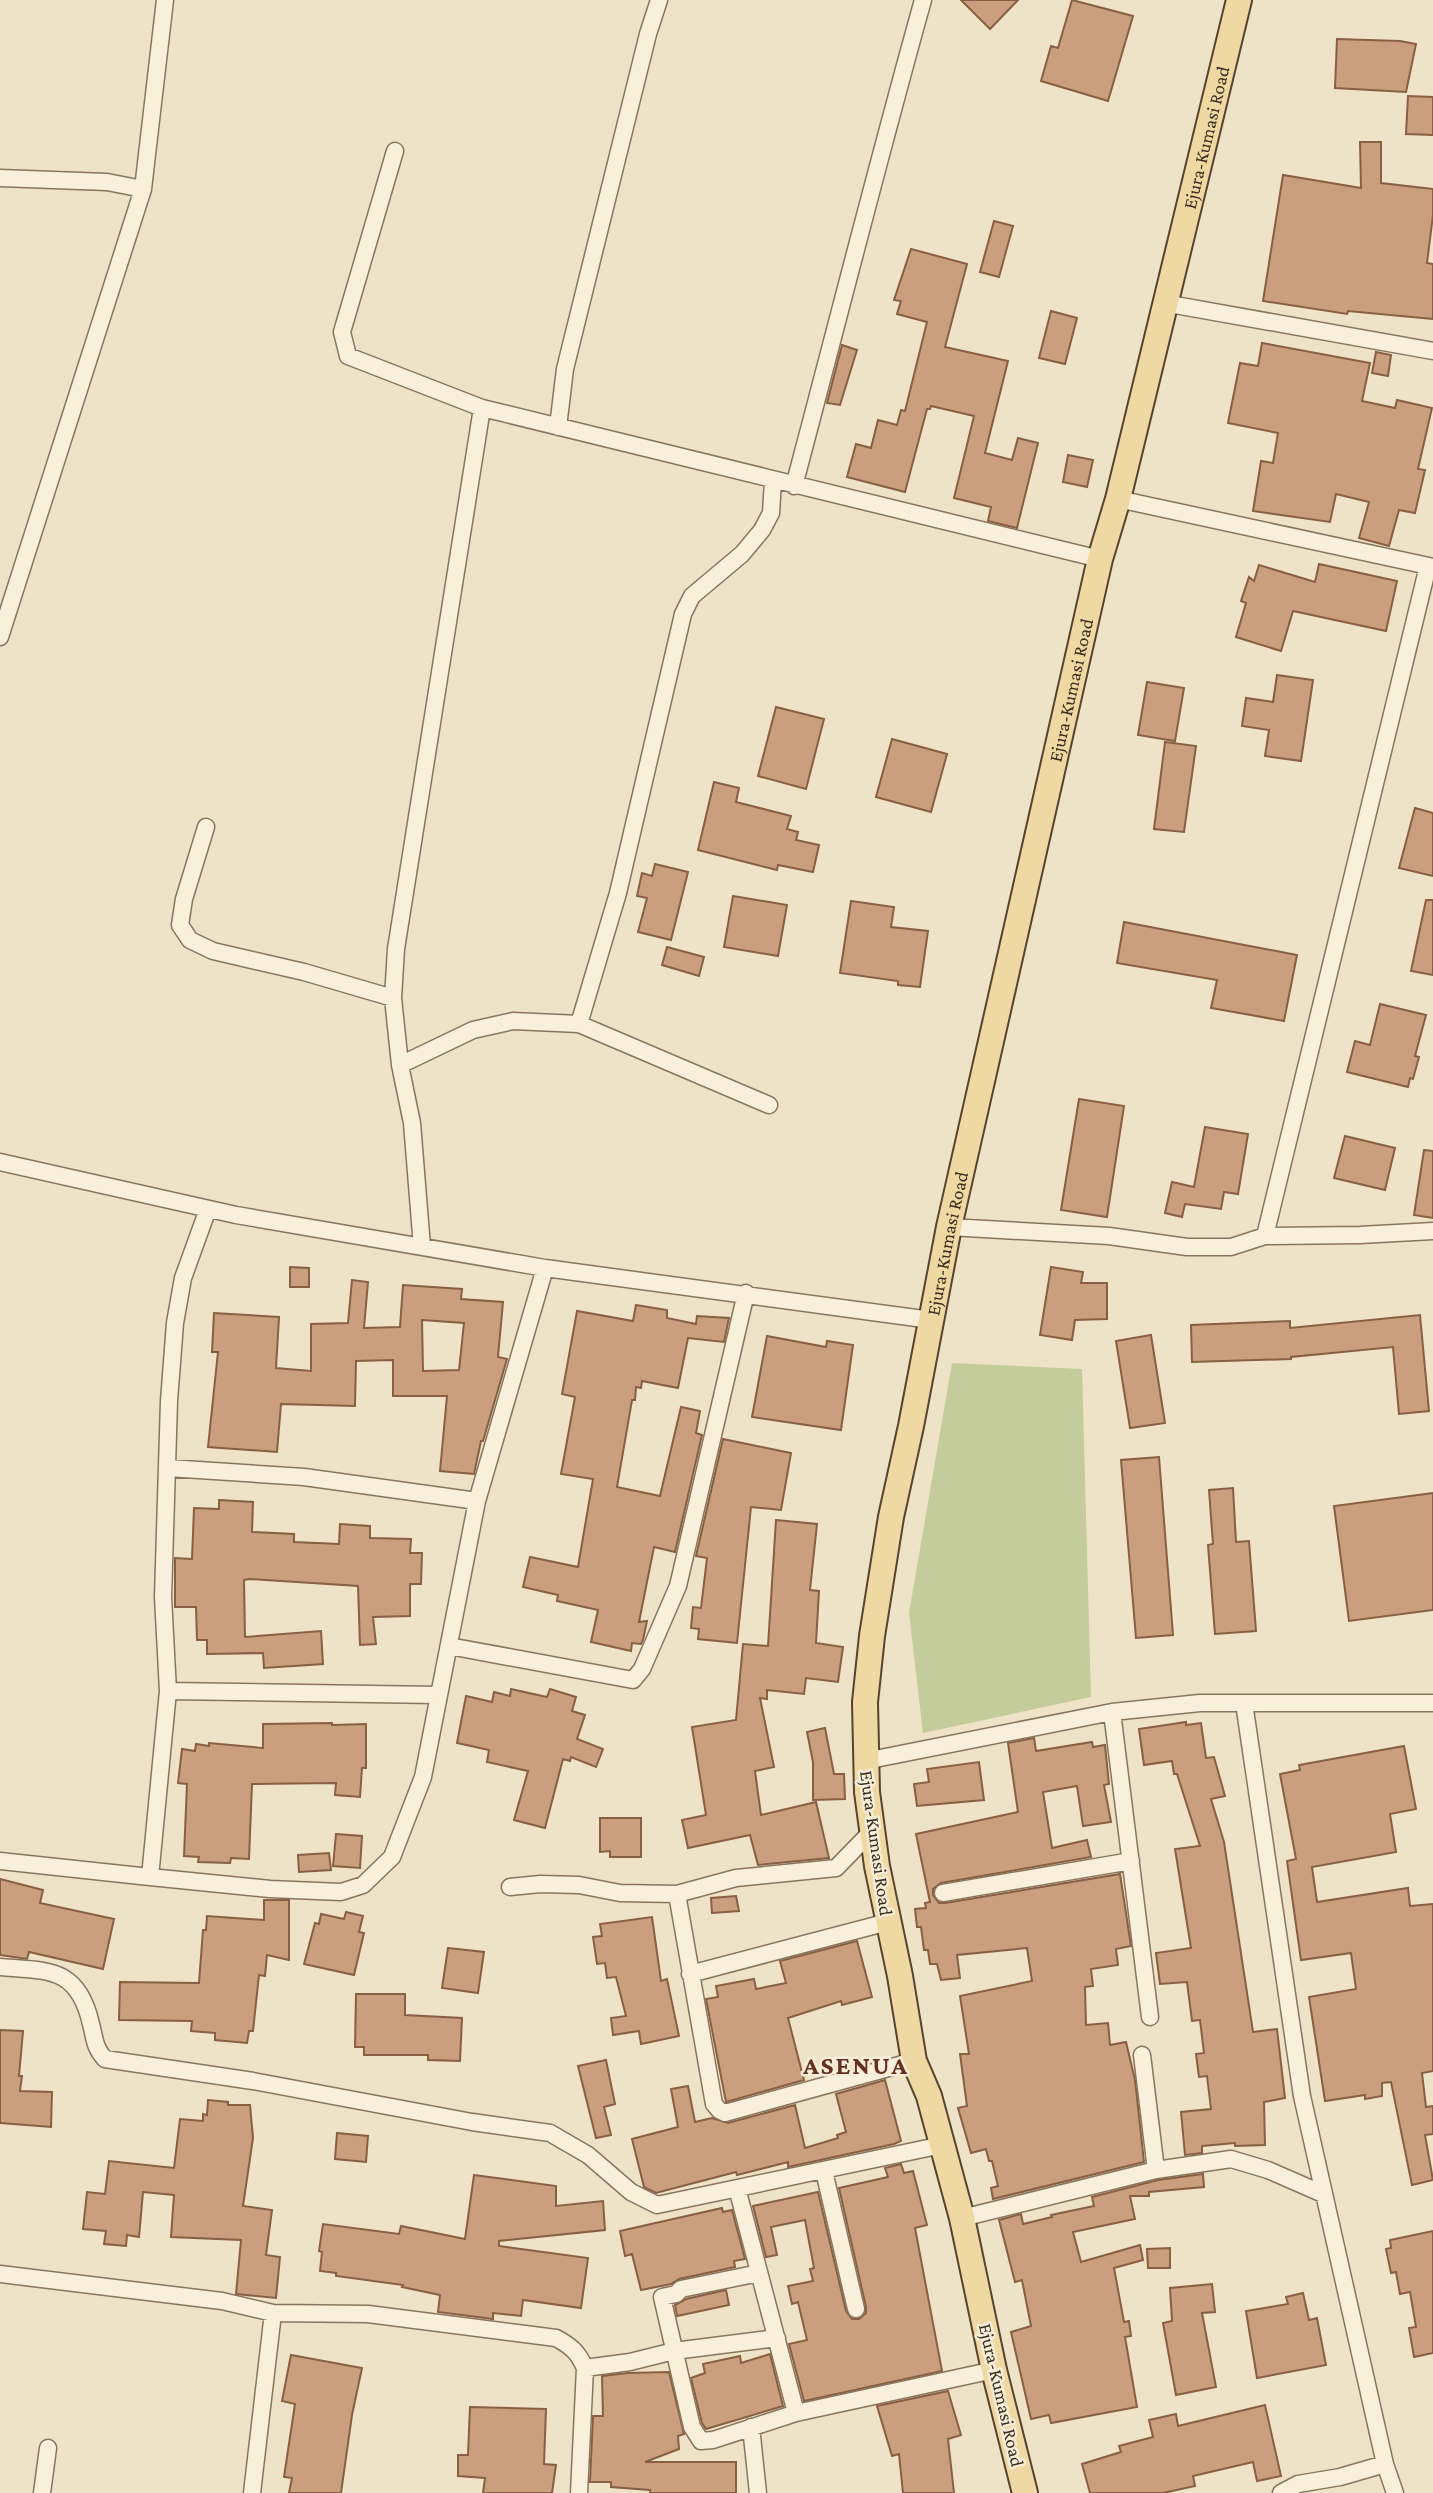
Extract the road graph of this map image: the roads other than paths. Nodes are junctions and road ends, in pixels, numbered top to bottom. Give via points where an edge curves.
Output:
1 (164, 0) edge
2 (659, 0) edge
3 (923, 0) edge
4 (1239, 0) edge
5 (395, 150) dead end
6 (0, 178) edge
7 (143, 189) junction
8 (1164, 303) junction
9 (1433, 351) edge
10 (482, 408) junction
11 (558, 427) junction
12 (773, 480) junction
13 (794, 486) junction
14 (1118, 499) junction
15 (1100, 559) junction
16 (1430, 566) edge
17 (0, 637) edge
18 (206, 827) dead end
19 (393, 998) junction
20 (579, 1024) junction
21 (400, 1065) junction
22 (769, 1105) dead end
23 (0, 1162) edge
24 (208, 1209) junction
25 (949, 1227) junction
26 (1433, 1231) edge
27 (1265, 1236) junction
28 (422, 1247) junction
29 (545, 1268) junction
30 (746, 1293) junction
31 (931, 1320) junction
32 (168, 1468) junction
33 (477, 1501) junction
34 (449, 1646) junction
35 (168, 1691) junction
36 (438, 1695) junction
37 (1244, 1703) junction
38 (1433, 1703) edge
39 (1112, 1712) junction
40 (865, 1761) junction
41 (873, 1830) junction
42 (0, 1861) edge
43 (1131, 1861) junction
44 (150, 1877) junction
45 (510, 1887) dead end
46 (943, 1893) dead end
47 (677, 1894) junction
48 (888, 1922) junction
49 (0, 1967) edge
50 (690, 1974) junction
51 (1150, 2017) dead end
52 (1142, 2055) dead end
53 (914, 2061) junction
54 (943, 2145) junction
55 (1156, 2170) junction
56 (824, 2171) junction
57 (737, 2188) junction
58 (1323, 2194) junction
59 (962, 2218) junction
60 (759, 2273) junction
61 (0, 2274) edge
62 (856, 2309) dead end
63 (273, 2313) junction
64 (778, 2338) junction
65 (674, 2351) junction
66 (584, 2368) junction
67 (995, 2370) junction
68 (796, 2413) junction
69 (751, 2427) junction
70 (48, 2448) dead end
71 (1385, 2464) junction
72 (41, 2493) edge
73 (252, 2493) edge
74 (579, 2493) edge
75 (758, 2493) edge
76 (1025, 2493) edge
77 (1281, 2493) edge
78 (1395, 2493) edge

1 - 7 street
2 - 11 street via 565,369
3 - 13 street
4 - 8 main road, Ejura-Kumasi Road
5 - 10 street via 342,332 348,356
6 - 7 street via 107,182
7 - 17 street
8 - 9 street
8 - 14 main road, Ejura-Kumasi Road
10 - 11 street
10 - 19 street
11 - 12 street
12 - 13 street
12 - 20 street via 771,513 762,530 742,554 692,596 683,614 618,893
13 - 15 street
14 - 15 main road, Ejura-Kumasi Road
14 - 16 street
15 - 25 main road, Ejura-Kumasi Road
16 - 27 street
18 - 19 street via 180,925 190,940 213,951
19 - 21 street
20 - 21 street via 513,1021 472,1030
20 - 22 street
21 - 28 street via 413,1134
23 - 24 street
24 - 28 street
24 - 32 street via 183,1278 175,1323
25 - 27 street via 1109,1236 1187,1247 1231,1247
25 - 31 main road, Ejura-Kumasi Road
26 - 27 street
28 - 29 street
29 - 30 street
29 - 33 street
30 - 31 street
30 - 34 street via 678,1586 642,1670 633,1680 616,1679
31 - 40 main road, Ejura-Kumasi Road via 872,1636
32 - 33 street via 304,1477
32 - 35 street via 163,1597
33 - 34 street
34 - 36 street
35 - 36 street
35 - 44 street
36 - 44 street via 424,1777 391,1857 363,1885 341,1892
37 - 38 street
37 - 39 street
37 - 58 street via 1302,2096
39 - 40 street
39 - 43 street
40 - 41 main road, Ejura-Kumasi Road
41 - 47 street via 836,1868 736,1878
41 - 48 main road, Ejura-Kumasi Road
42 - 44 street
43 - 46 street
43 - 51 street
45 - 47 street via 579,1885 620,1893
47 - 50 street
48 - 50 street
48 - 53 main road, Ejura-Kumasi Road
49 - 57 street via 52,1971 68,1979 81,1995 95,2049 105,2059 550,2133 588,2155 631,2192 657,2205
50 - 53 street via 714,2104 725,2113
52 - 55 street
53 - 54 main road, Ejura-Kumasi Road
54 - 56 street
54 - 59 main road, Ejura-Kumasi Road
55 - 58 street via 1231,2159
55 - 59 street
56 - 57 street
56 - 62 street
57 - 60 street
58 - 71 street
59 - 67 main road, Ejura-Kumasi Road
60 - 64 street
60 - 65 street via 662,2297
61 - 63 street via 222,2301
63 - 66 street via 368,2314 555,2338 579,2354
63 - 73 street
64 - 65 street
64 - 68 street
65 - 66 street
65 - 69 street via 692,2427 701,2441
66 - 74 street
67 - 68 street
67 - 76 main road, Ejura-Kumasi Road
68 - 69 street
69 - 75 street
70 - 72 street
71 - 77 street via 1298,2484
71 - 78 street

